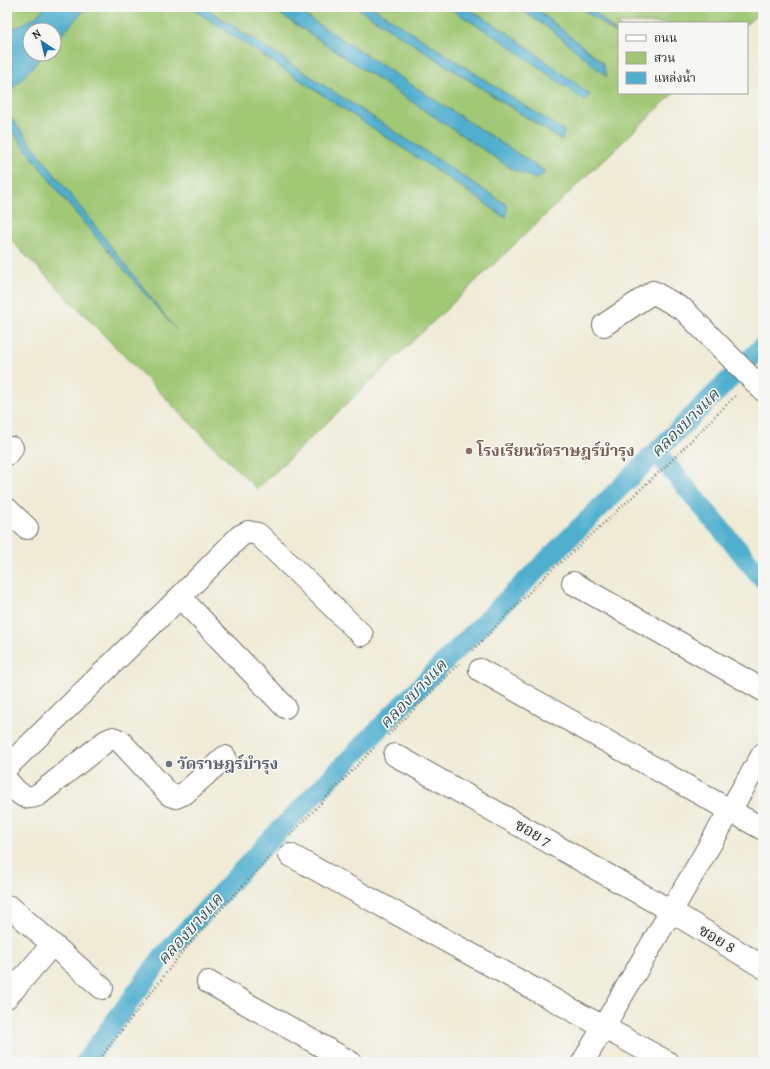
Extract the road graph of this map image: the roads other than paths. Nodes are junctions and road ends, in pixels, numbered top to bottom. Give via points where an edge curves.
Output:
1 (604, 325) dead end
2 (754, 388) edge
3 (7, 509) edge
4 (27, 528) dead end
5 (573, 583) dead end
6 (180, 597) junction
7 (362, 635) dead end
8 (470, 662) road end
9 (763, 690) edge
10 (285, 707) dead end
11 (385, 747) road end
12 (763, 754) edge
13 (224, 757) dead end
14 (7, 766) edge
15 (7, 781) edge
16 (730, 810) junction
17 (763, 829) edge
18 (283, 848) road end
19 (10, 907) dead end
20 (671, 911) junction
21 (52, 945) junction
22 (763, 967) edge
23 (208, 982) dead end
24 (102, 988) dead end
25 (7, 997) edge
26 (604, 1027) junction
27 (350, 1062) edge
28 (583, 1062) edge
29 (667, 1062) edge

1 - 2 street via 653,292 684,310 734,360
3 - 4 street
5 - 9 street
6 - 7 street via 240,536 248,532 258,534
6 - 10 street
6 - 14 street
8 - 16 street
11 - 20 street, ซอย 7
12 - 16 street
13 - 15 street via 185,793 176,797 170,795 120,741 113,738 31,799 22,796
16 - 17 street
16 - 20 street
18 - 26 street
19 - 21 street
20 - 22 street, ซอย 8
20 - 26 street
21 - 24 street
21 - 25 street
23 - 27 street
26 - 28 street
26 - 29 street

